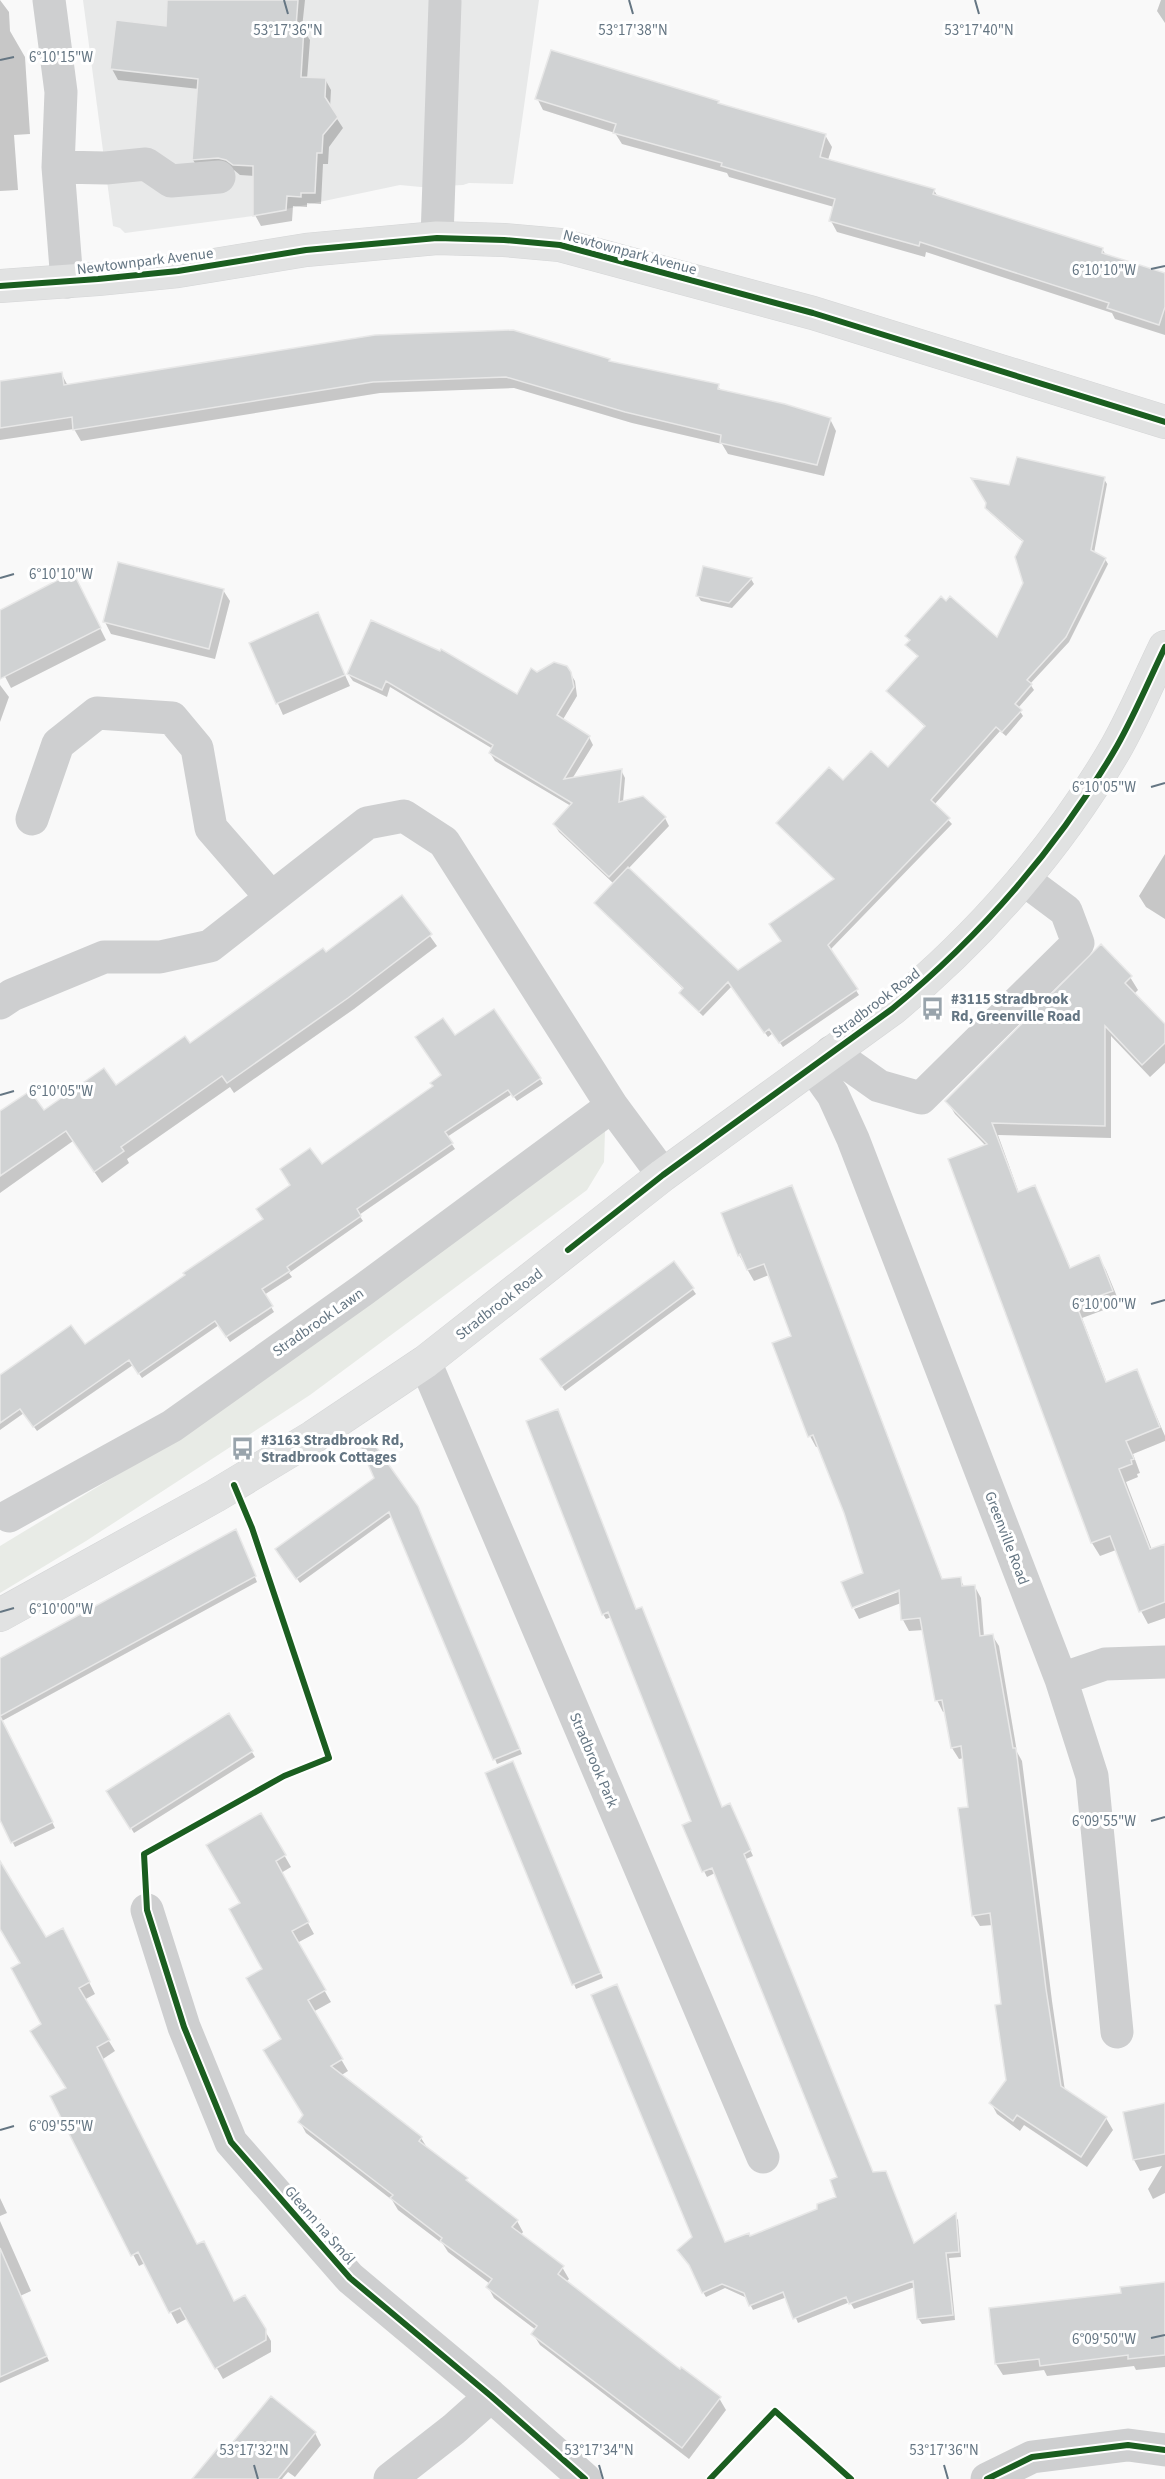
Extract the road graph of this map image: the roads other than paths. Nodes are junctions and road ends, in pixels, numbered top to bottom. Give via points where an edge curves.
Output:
1 (49, 0) edge
2 (445, 2) dead end
3 (58, 167) junction
4 (219, 177) dead end
5 (437, 238) junction
6 (67, 282) junction
7 (0, 286) edge
8 (1165, 422) edge
9 (1165, 647) edge
10 (32, 819) dead end
11 (1023, 879) junction
12 (271, 897) junction
13 (4, 993) edge
14 (822, 1060) junction
15 (612, 1106) junction
16 (663, 1175) junction
17 (425, 1362) junction
18 (9, 1516) dead end
19 (0, 1615) edge
20 (1165, 1662) edge
21 (1061, 1679) junction
22 (147, 1910) road end
23 (1117, 2032) dead end
24 (763, 2157) dead end
25 (491, 2396) junction
26 (1165, 2450) edge
27 (390, 2479) edge
28 (585, 2479) edge
29 (987, 2479) edge

1 - 3 street via 61,92
2 - 5 street
3 - 4 street via 146,164 171,181
3 - 6 street
5 - 6 main road, Newtownpark Avenue via 306,250 178,271
5 - 8 main road, Newtownpark Avenue via 560,245 813,313
6 - 7 main road, Newtownpark Avenue
9 - 11 main road, Stradbrook Road via 1117,746
10 - 12 street via 58,744 97,713 172,718 197,748 211,828
11 - 14 main road, Stradbrook Road via 925,982
11 - 14 street via 1066,911 1078,943 921,1098 879,1086
12 - 13 street via 210,946 160,957 104,957
12 - 15 street via 367,823 404,816 444,842
14 - 16 main road, Stradbrook Road
14 - 21 street, Greenville Road
15 - 16 street
15 - 18 street, Stradbrook Lawn via 172,1426
16 - 17 main road, Stradbrook Road
17 - 19 main road, Stradbrook Road via 234,1485
17 - 24 street, Stradbrook Park
20 - 21 street via 1105,1664
21 - 23 street, Greenville Road via 1092,1776
22 - 25 street, Gleann na Smól via 184,2027 231,2142 350,2278
25 - 27 street
25 - 28 street, Gleann na Smól
26 - 29 street via 1128,2445 1032,2457

